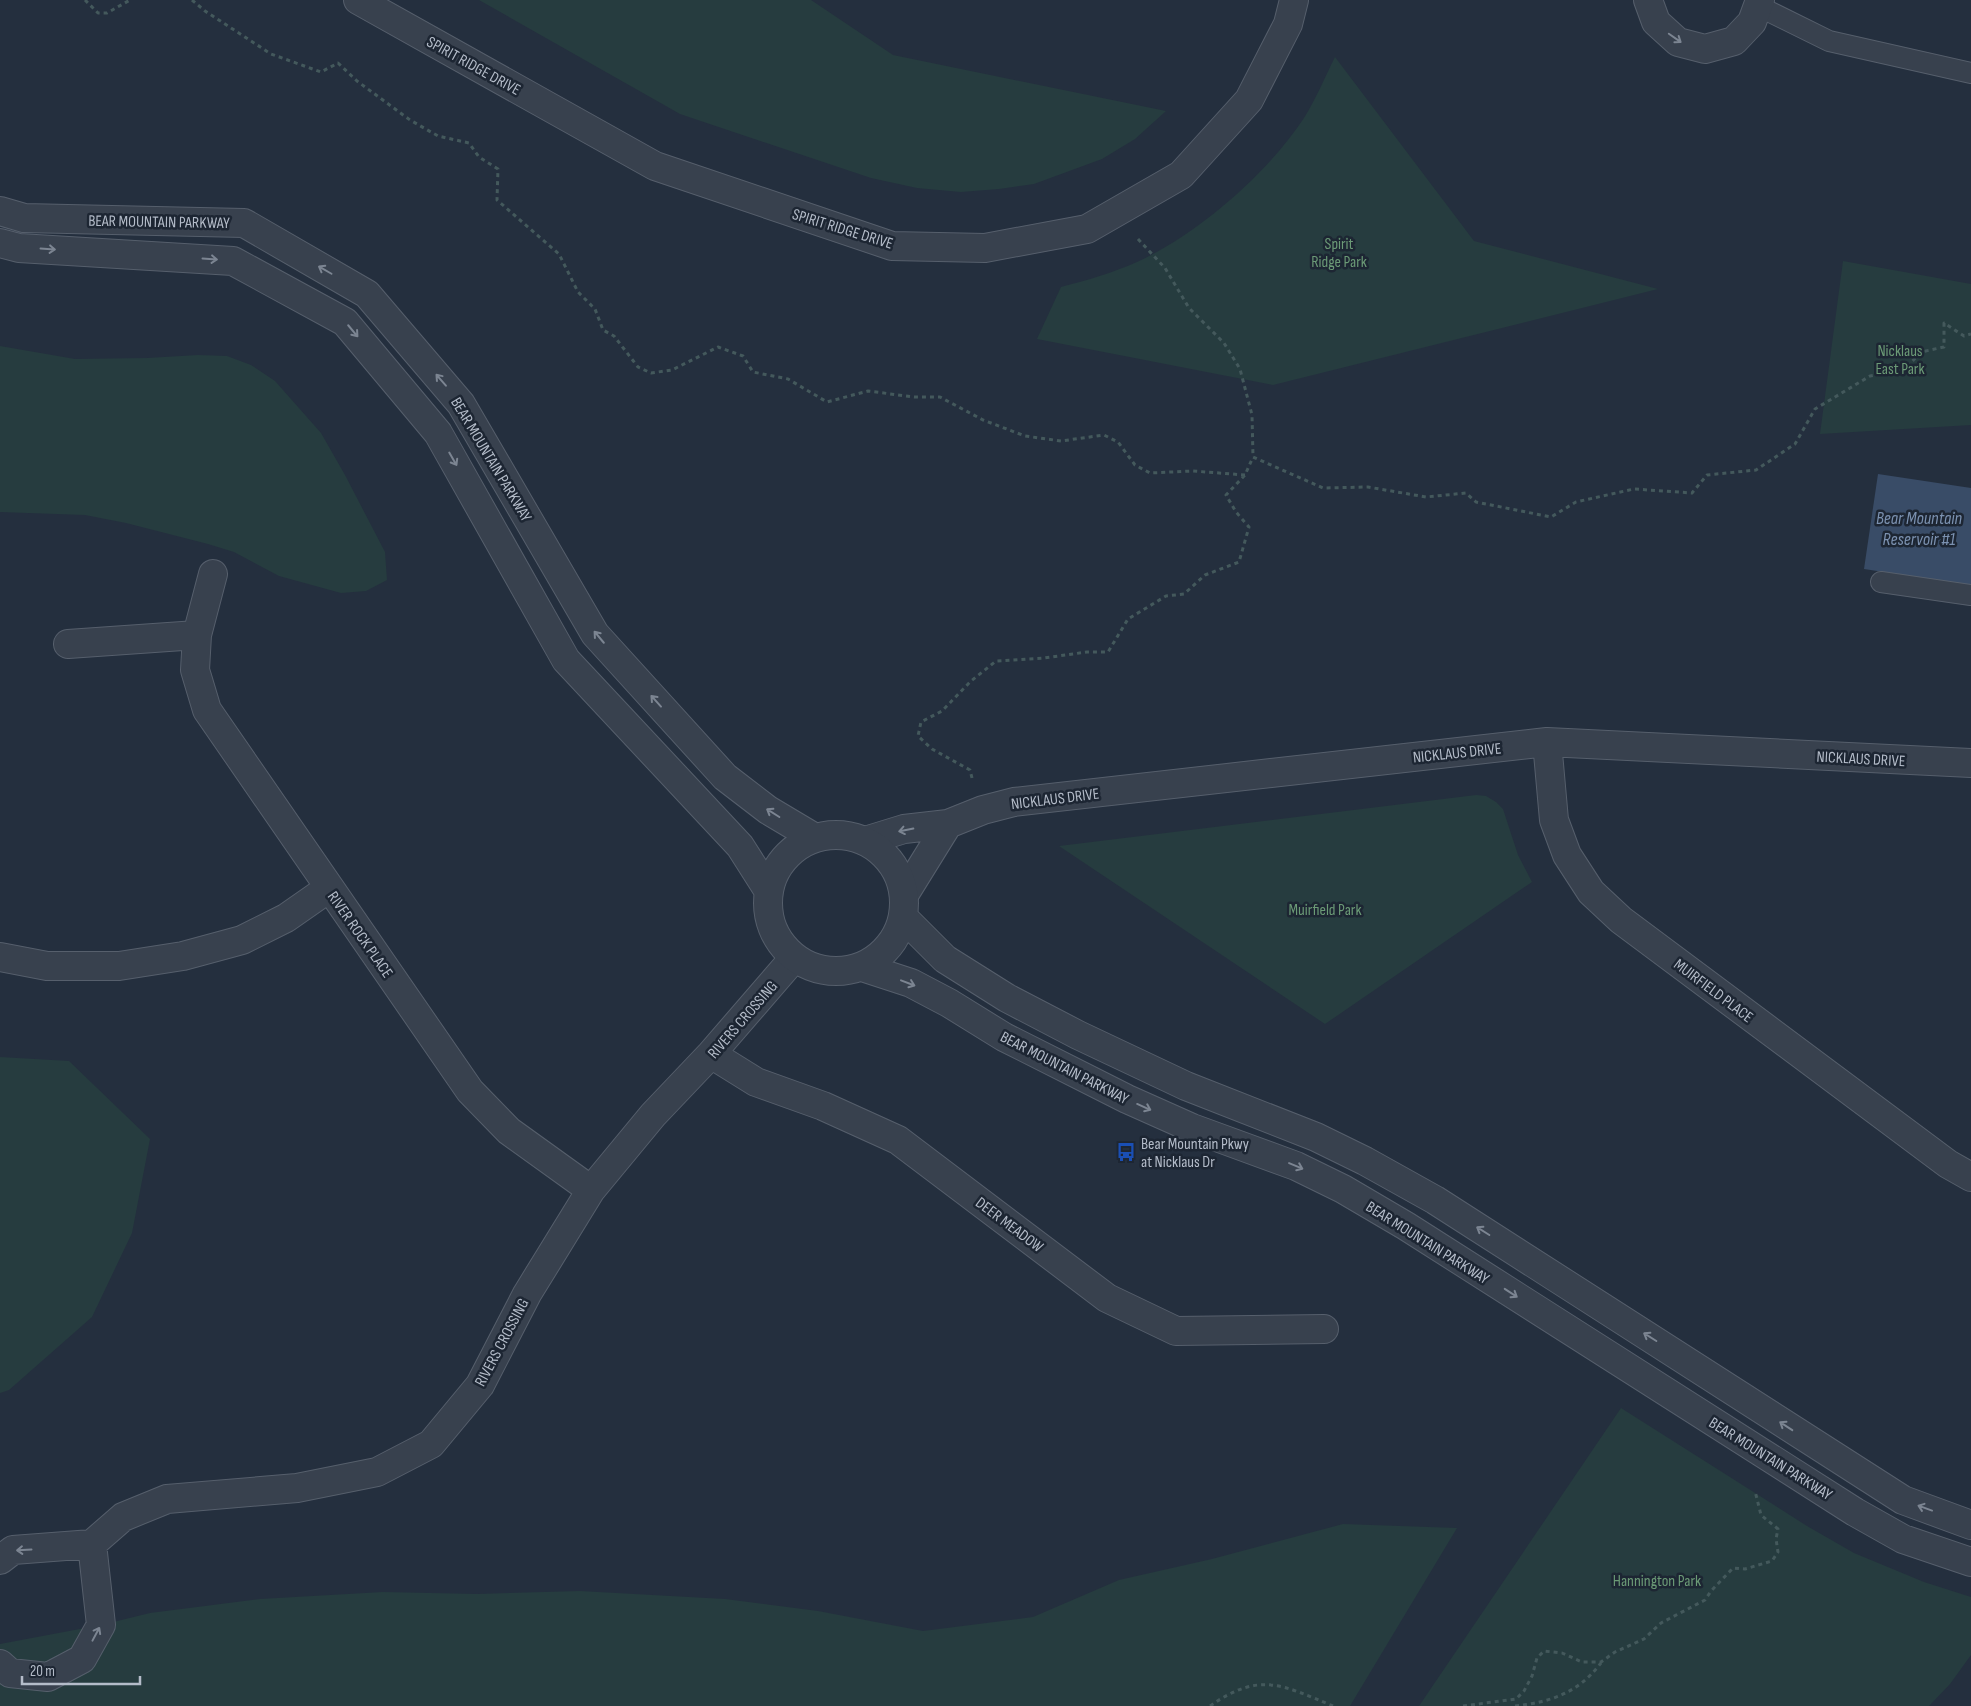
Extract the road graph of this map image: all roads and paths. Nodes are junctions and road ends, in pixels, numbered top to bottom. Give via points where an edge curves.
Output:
1 (84, 0) edge
2 (130, 0) edge
3 (192, 0) edge
4 (358, 0) edge
5 (1294, 0) edge
6 (1648, 0) edge
7 (1759, 3) edge
8 (1971, 73) edge
9 (0, 211) edge
10 (1116, 212) junction
11 (0, 243) edge
12 (1971, 334) edge
13 (1253, 457) junction
14 (1245, 475) junction
15 (213, 574) dead end
16 (1881, 582) dead end
17 (1971, 595) edge
18 (196, 635) junction
19 (68, 644) dead end
20 (1547, 742) junction
21 (1971, 763) edge
22 (983, 810) junction
23 (948, 824) junction
24 (815, 838) junction
25 (865, 841) junction
26 (329, 888) junction
27 (768, 890) junction
28 (904, 906) junction
29 (0, 958) edge
30 (794, 958) junction
31 (862, 967) junction
32 (711, 1054) junction
33 (1971, 1177) edge
34 (591, 1190) junction
35 (1324, 1329) dead end
36 (1754, 1488) dead end
37 (1971, 1525) edge
38 (92, 1544) junction
39 (0, 1560) edge
40 (1971, 1562) edge
41 (1601, 1662) junction
42 (0, 1664) edge
43 (1210, 1706) edge
44 (1333, 1706) edge
45 (1463, 1706) edge
46 (1515, 1706) edge

1 - 2 path via 98,13 106,13
3 - 14 path via 272,54 321,72 338,63 410,120 438,136 469,143 478,157 498,169 497,200 559,254 578,292 595,309 603,330 614,336 638,367 644,370 672,370 718,347 743,356 753,372 788,379 827,402 868,391 940,397 983,420 1025,436 1061,441 1104,436 1118,442 1135,466 1150,473 1193,471
4 - 10 street, SPIRIT RIDGE DRIVE via 655,166 892,246 985,248 1086,229
5 - 10 street, SPIRIT RIDGE DRIVE via 1288,24 1249,100 1181,175
6 -> 7 street via 1656,22 1678,42 1705,49 1734,41 1752,22
7 - 8 lane via 1829,41
24 -> 9 street, BEAR MOUNTAIN PARKWAY via 768,810 726,777 596,634 461,404 367,294 244,223 24,218
10 - 13 path via 1164,268 1189,308 1224,343 1240,368 1252,415
11 -> 27 street, BEAR MOUNTAIN PARKWAY via 20,248 233,261 345,322 438,433 566,660 740,846
12 - 13 path via 1964,336 1944,323 1944,347 1921,352 1906,368 1870,376 1815,409 1795,444 1756,470 1708,475 1692,493 1634,489 1576,502 1551,516 1476,502 1466,493 1426,497 1368,487 1323,488
13 - 14 path
14 - 22 path via 1226,495 1249,527 1239,562 1205,575 1184,594 1166,596 1128,619 1108,652 996,661 942,711 921,722 918,736 932,749 970,770
15 - 18 street, RIVER ROCK PLACE
16 - 17 lane
18 - 19 street
18 - 26 street, RIVER ROCK PLACE via 194,670 206,710
20 - 21 street, NICKLAUS DRIVE
20 - 22 street, NICKLAUS DRIVE via 1014,802
20 - 33 street, MUIRFIELD PLACE via 1554,820 1567,855 1591,892 1621,920 1948,1164
22 - 23 street, NICKLAUS DRIVE
23 -> 25 street, NICKLAUS DRIVE via 904,829
23 - 28 street
24 - 25 street via 840,835
24 - 27 street via 794,849 778,867
25 - 28 street via 885,856 898,874
26 - 29 street via 286,918 242,940 183,956 119,966 47,966
26 - 34 street, RIVER ROCK PLACE via 470,1091 509,1131
27 - 30 street via 768,914 776,936
28 - 31 street via 895,938 881,955
37 -> 28 street via 1903,1500 1443,1205 1365,1160 1316,1137 1186,1086 1007,998 945,959
30 - 31 street via 812,967 837,972
30 - 32 street, RIVERS CROSSING
31 -> 40 street, BEAR MOUNTAIN PARKWAY via 911,983 1004,1036 1127,1099 1192,1128 1296,1166 1343,1189 1855,1512 1903,1539
32 - 34 street, RIVERS CROSSING via 652,1115
32 - 35 street, DEER MEADOW via 756,1082 823,1106 898,1140 1107,1298 1176,1331
34 - 38 street, RIVERS CROSSING via 526,1294 480,1385 431,1444 377,1472 297,1488 167,1499 123,1517
36 - 41 path via 1761,1515 1778,1529 1778,1552 1772,1561 1745,1569 1733,1568 1705,1600 1661,1623 1644,1639
38 -> 39 street via 13,1550
42 -> 38 street via 10,1673 48,1677 82,1660 100,1625
41 - 45 path via 1582,1662 1562,1653 1544,1651 1537,1658 1524,1691 1516,1699
41 - 46 path via 1591,1676 1555,1698
43 - 44 path via 1241,1688 1268,1683 1284,1686

